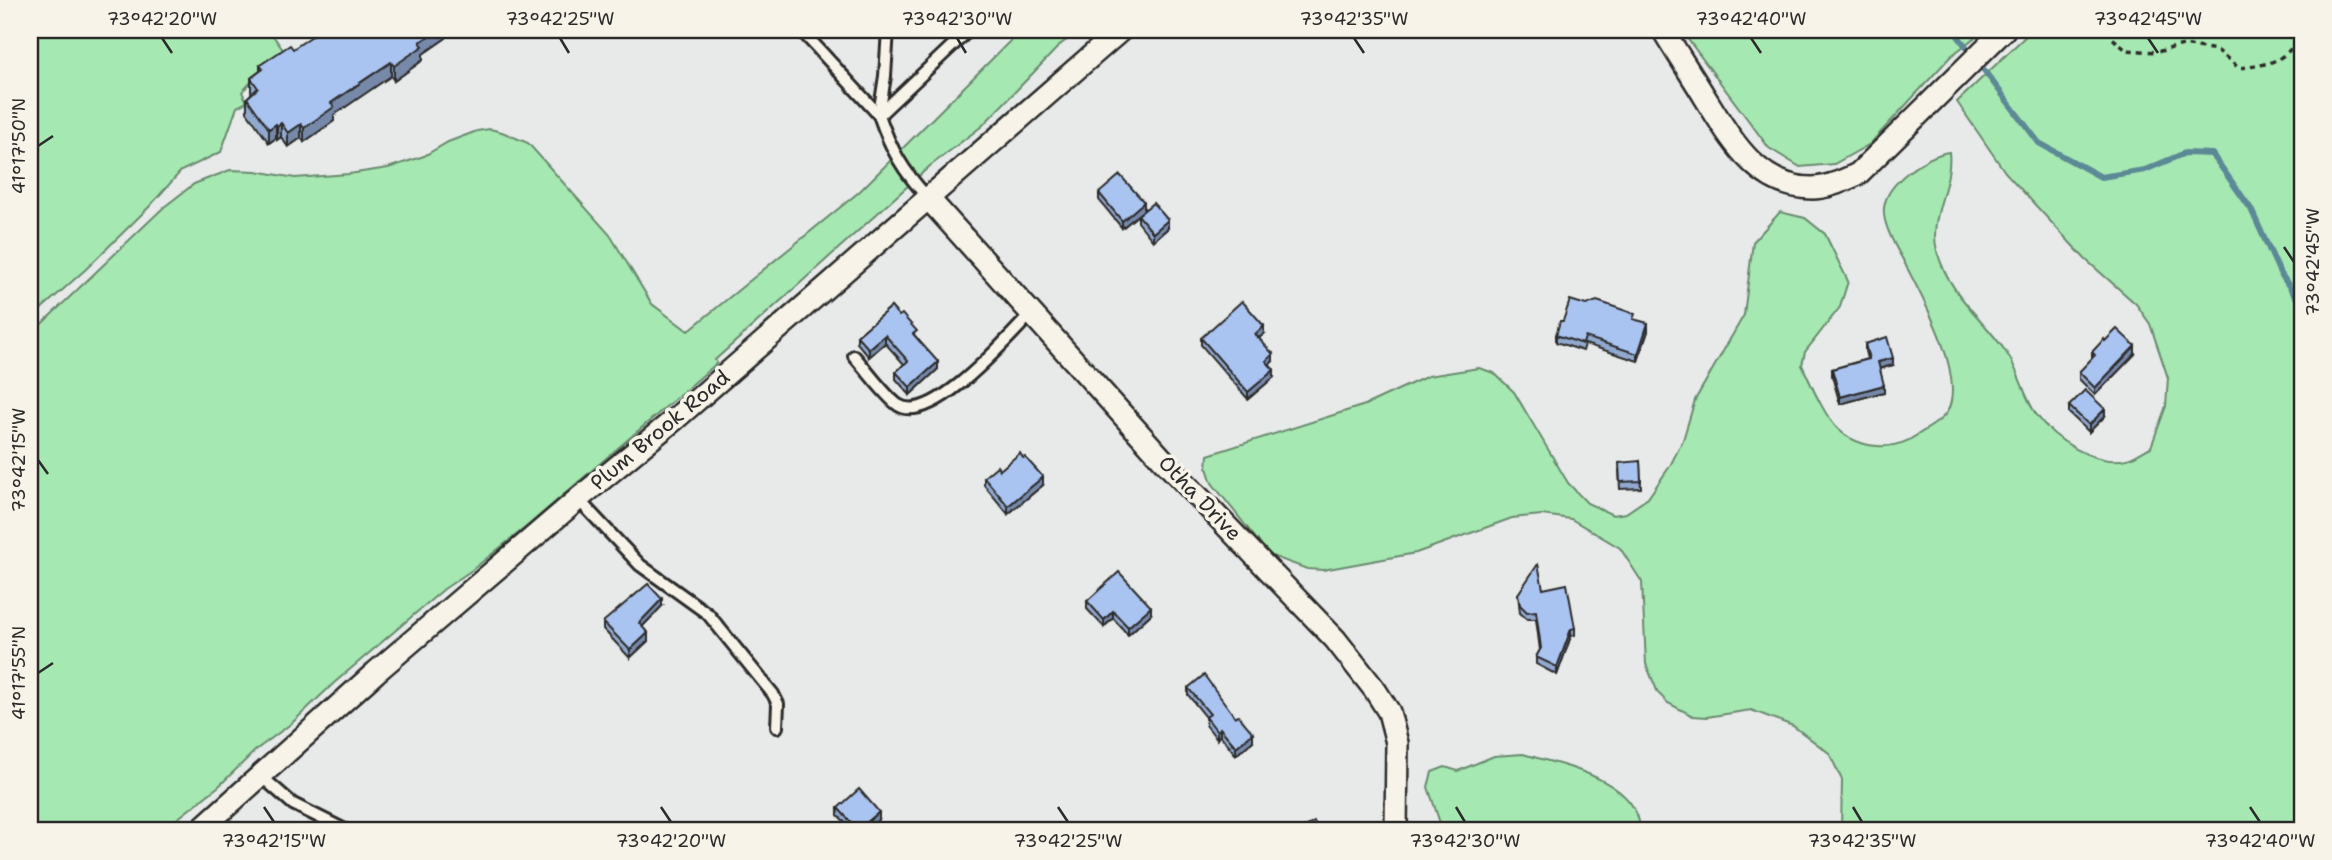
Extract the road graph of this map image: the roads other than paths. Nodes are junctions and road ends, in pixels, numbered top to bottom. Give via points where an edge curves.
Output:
1 (801, 30) edge
2 (888, 30) edge
3 (969, 30) edge
4 (1121, 30) edge
5 (1663, 30) edge
6 (2004, 30) edge
7 (879, 115) junction
8 (928, 198) junction
9 (1032, 313) junction
10 (854, 356) dead end
11 (578, 499) junction
12 (777, 727) dead end
13 (261, 776) junction
14 (200, 830) edge
15 (345, 830) edge
16 (1396, 830) edge

1 - 7 lane
2 - 7 lane
3 - 7 lane
4 - 8 street, Plum Brook Road
5 - 6 street via 1746,158 1765,175 1813,188 1858,174
7 - 8 lane via 906,174
8 - 9 street, Otha Drive
8 - 11 street, Plum Brook Road
9 - 10 lane via 959,384 922,407 908,409 897,404
9 - 16 street, Otha Drive via 1164,461 1335,639 1375,690 1389,712 1397,743
11 - 12 lane via 640,565 708,614 773,694 778,704
11 - 13 street, Plum Brook Road
13 - 14 street, Plum Brook Road
13 - 15 lane via 293,804

